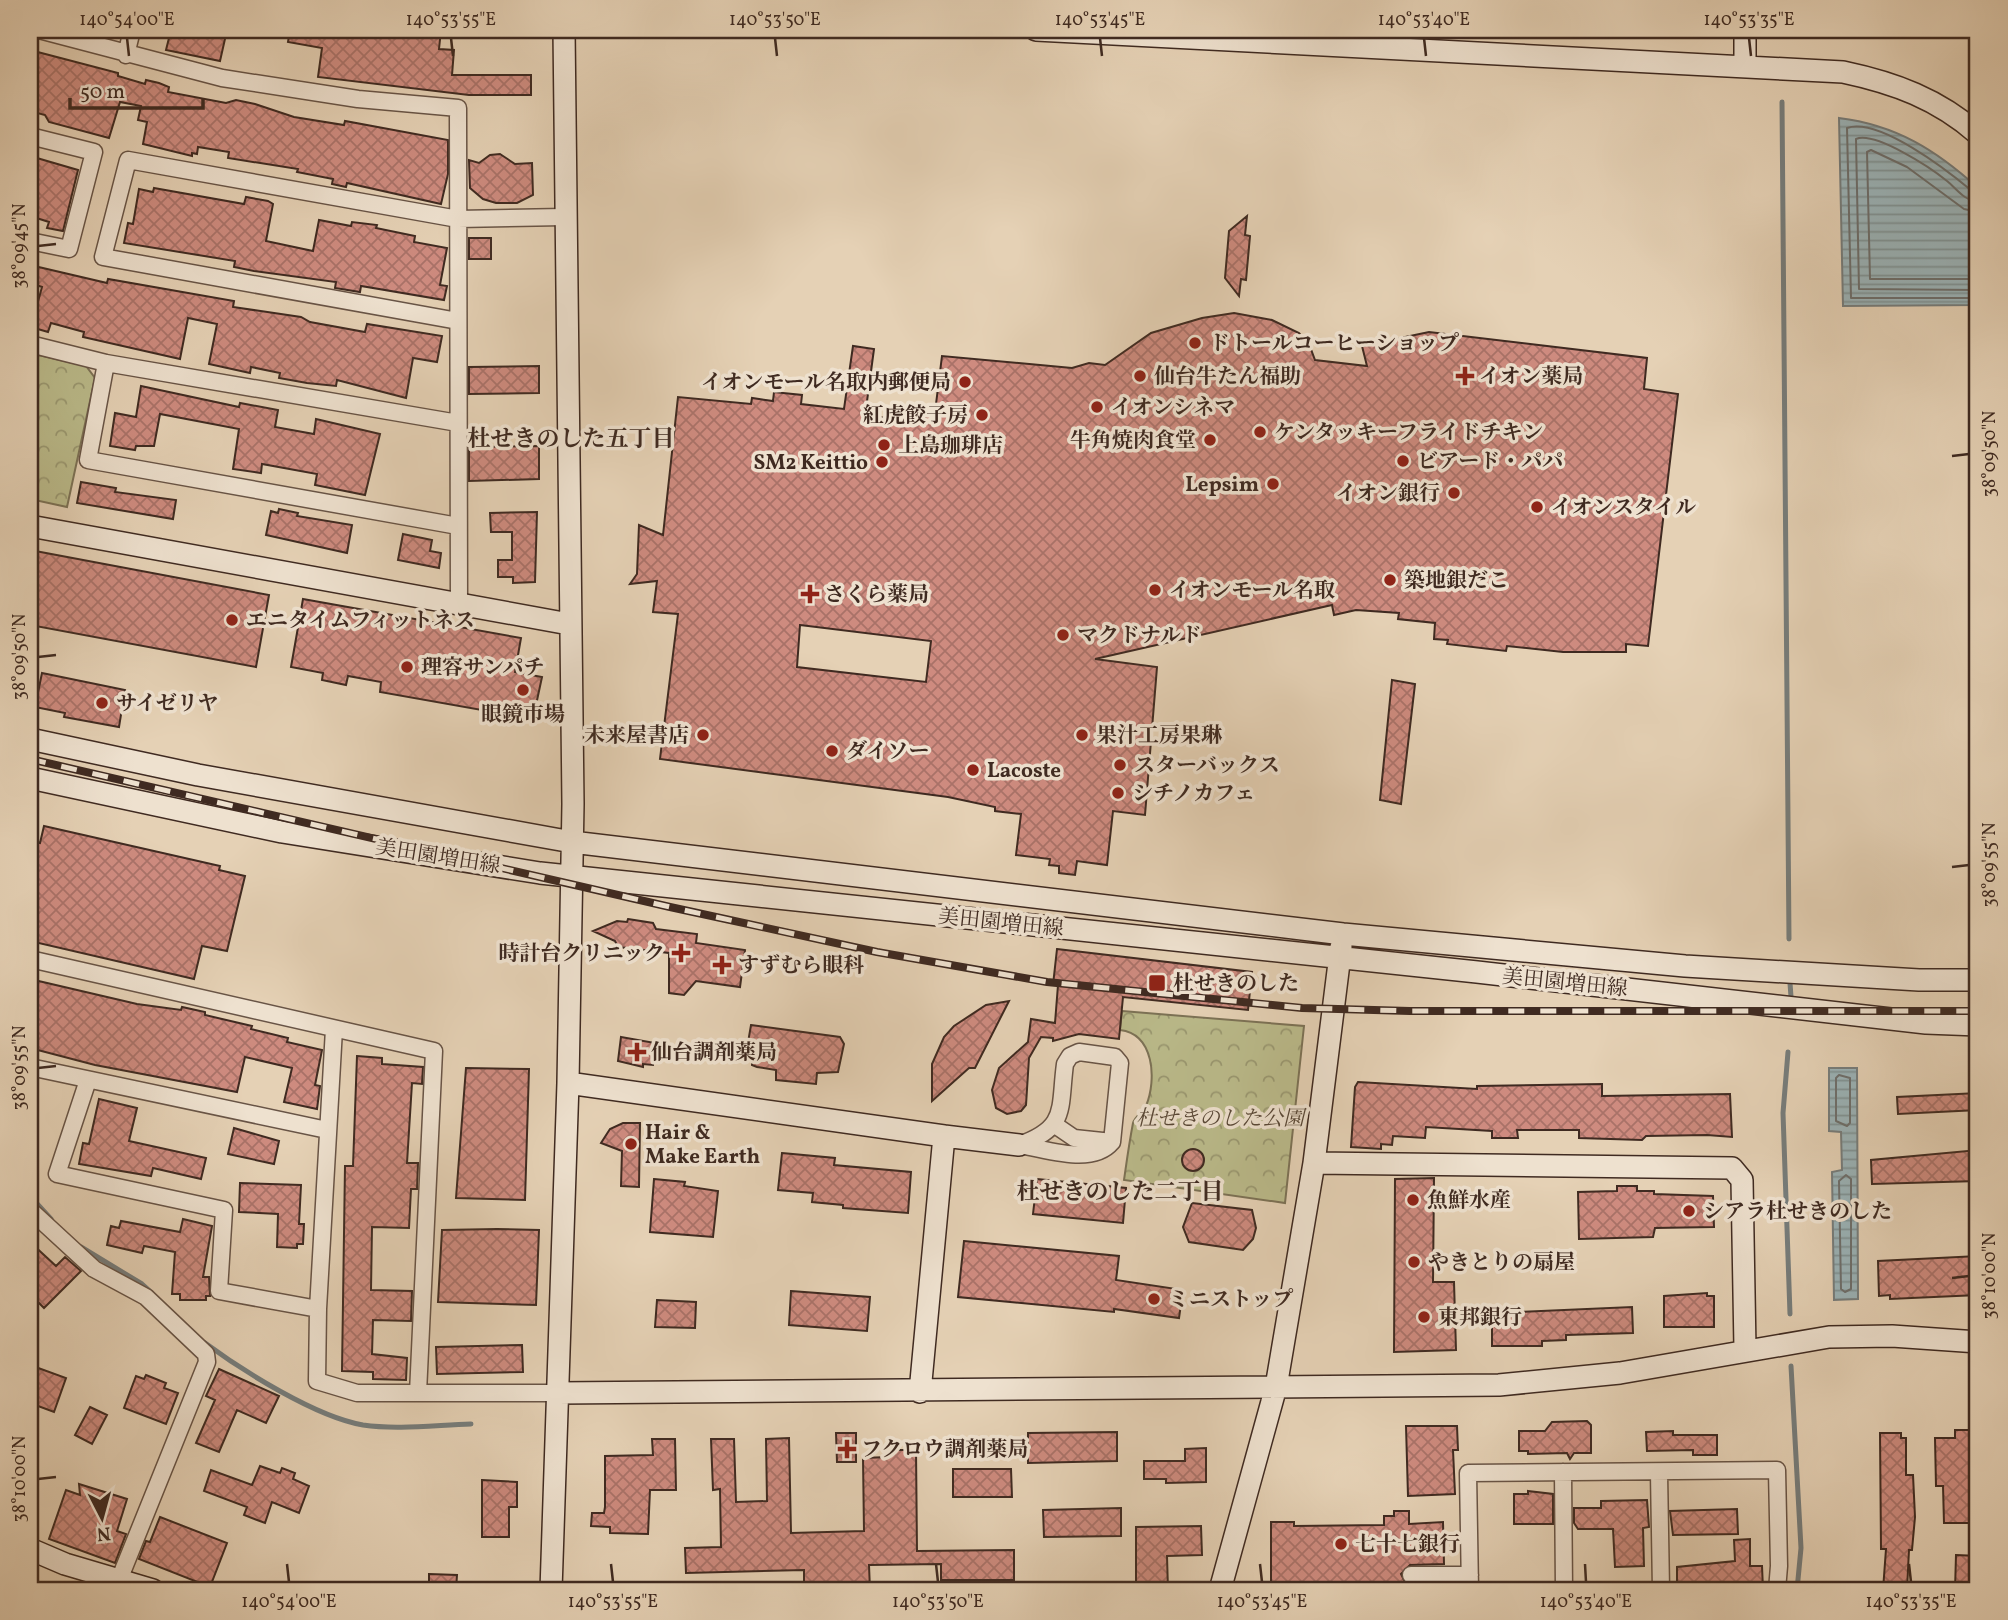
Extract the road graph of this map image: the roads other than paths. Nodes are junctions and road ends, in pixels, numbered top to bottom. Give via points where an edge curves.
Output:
1 (39, 30) edge
2 (132, 30) edge
3 (564, 30) edge
4 (1036, 30) edge
5 (1745, 30) edge
6 (126, 55) junction
7 (1745, 66) junction
8 (1978, 134) edge
9 (30, 136) edge
10 (565, 217) junction
11 (458, 219) junction
12 (30, 241) edge
13 (458, 321) junction
14 (30, 344) edge
15 (106, 363) junction
16 (458, 423) junction
17 (30, 526) edge
18 (458, 526) junction
19 (459, 606) junction
20 (569, 624) junction
21 (30, 739) edge
22 (30, 778) edge
23 (572, 842) junction
24 (571, 876) junction
25 (1343, 934) junction
26 (30, 959) edge
27 (1340, 959) junction
28 (1978, 980) edge
29 (1978, 1025) edge
30 (334, 1029) junction
31 (30, 1067) edge
32 (88, 1080) junction
33 (568, 1083) junction
34 (1055, 1125) junction
35 (327, 1130) junction
36 (944, 1136) junction
37 (1112, 1142) junction
38 (1019, 1145) junction
39 (1314, 1163) junction
40 (30, 1210) edge
41 (318, 1309) junction
42 (1978, 1342) edge
43 (1745, 1349) junction
44 (1276, 1387) junction
45 (920, 1392) junction
46 (418, 1393) junction
47 (558, 1393) junction
48 (1563, 1472) junction
49 (1659, 1473) junction
50 (30, 1549) edge
51 (1411, 1575) dead end
52 (1470, 1583) edge
53 (117, 1586) edge
54 (153, 1590) edge
55 (551, 1590) edge
56 (1220, 1590) edge
57 (1564, 1590) edge
58 (1661, 1590) edge
59 (1777, 1590) edge

1 - 6 street
2 - 6 street
3 - 10 street
4 - 7 street
5 - 7 street
6 - 11 street via 290,91 458,108
7 - 8 street via 1843,72 1886,81 1955,114
9 - 12 street via 94,152 69,249
10 - 11 street
10 - 20 street
11 - 13 street
11 - 13 street via 128,160 103,257
13 - 16 street
14 - 15 street
15 - 16 street
15 - 18 street via 88,460
16 - 18 street
17 - 19 street
18 - 19 street
19 - 20 street
20 - 23 street
21 - 23 street, 美田園増田線 via 209,777
22 - 24 street, 美田園増田線 via 282,832
23 - 24 street
23 - 25 street, 美田園増田線
24 - 27 street, 美田園増田線
24 - 33 street
25 - 27 street
25 - 28 street, 美田園増田線 via 1685,966
26 - 30 street
27 - 29 street, 美田園増田線
27 - 39 street
30 - 35 street
30 - 46 street via 434,1051
31 - 32 street
32 - 35 street
32 - 41 street via 57,1174 224,1210 219,1291
33 - 36 street
33 - 47 street
34 - 37 street via 1074,1138
34 - 37 street via 1070,1056 1079,1052 1115,1057 1121,1071
34 - 38 street via 1050,1132
35 - 41 street
36 - 38 street
36 - 45 street
37 - 38 street via 1093,1155
39 - 43 street via 1732,1168 1742,1185
39 - 44 street
40 - 53 street via 94,1269 146,1297 206,1354 207,1362
41 - 46 street via 317,1381 357,1393
42 - 43 street via 1829,1337
43 - 44 street via 1620,1373 1524,1383
44 - 45 street
44 - 56 street
45 - 47 street
46 - 47 street
47 - 55 street
48 - 49 street
48 - 52 street via 1468,1474
48 - 57 street
49 - 58 street
49 - 59 street via 1777,1470
50 - 53 street
51 - 52 street
53 - 54 street

